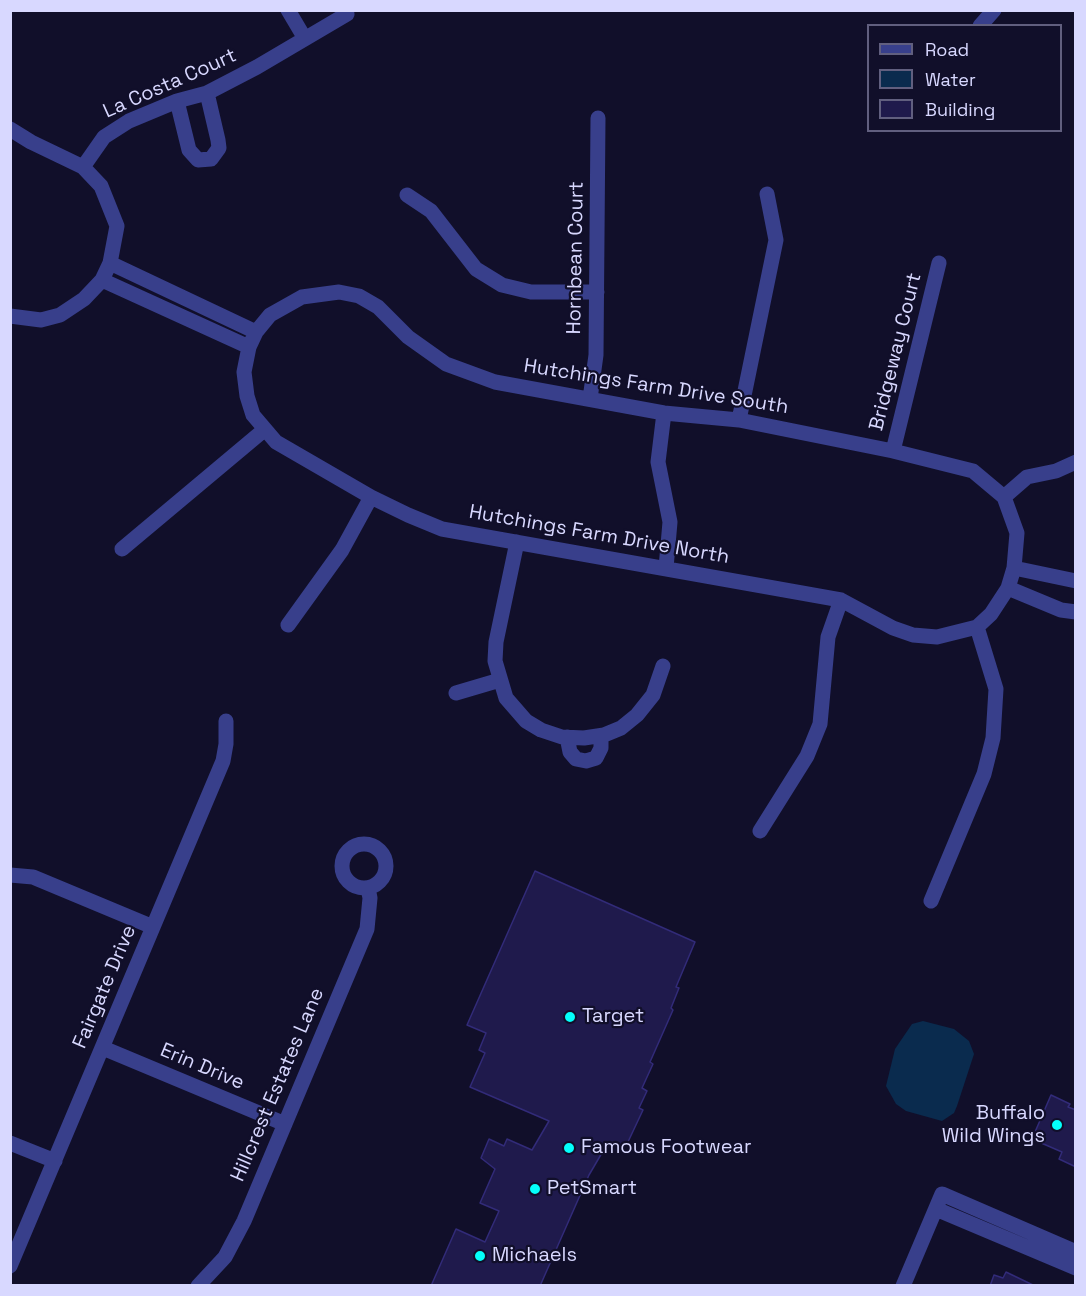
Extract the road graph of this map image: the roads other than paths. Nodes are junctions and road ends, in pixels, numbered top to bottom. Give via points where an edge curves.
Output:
1 (288, 10) edge
2 (994, 10) edge
3 (347, 14) dead end
4 (982, 24) edge
5 (304, 37) junction
6 (207, 93) junction
7 (177, 101) junction
8 (598, 118) dead end
9 (10, 129) edge
10 (82, 167) junction
11 (767, 194) dead end
12 (407, 195) dead end
13 (110, 263) junction
14 (939, 263) dead end
15 (102, 280) junction
16 (597, 292) junction
17 (10, 316) edge
18 (256, 332) junction
19 (249, 347) junction
20 (590, 399) junction
21 (664, 412) junction
22 (739, 420) junction
23 (264, 430) junction
24 (893, 451) junction
25 (1076, 462) edge
26 (370, 497) junction
27 (1004, 497) junction
28 (517, 542) junction
29 (122, 549) dead end
30 (666, 568) junction
31 (1014, 568) junction
32 (1076, 581) edge
33 (1008, 588) junction
34 (841, 600) junction
35 (1076, 612) edge
36 (288, 625) dead end
37 (977, 627) junction
38 (663, 666) dead end
39 (500, 680) junction
40 (456, 693) dead end
41 (226, 721) dead end
42 (601, 736) junction
43 (567, 737) junction
44 (760, 831) dead end
45 (10, 875) edge
46 (368, 888) dead end
47 (931, 901) dead end
48 (153, 927) junction
49 (103, 1048) junction
50 (285, 1124) junction
51 (10, 1143) edge
52 (55, 1161) junction
53 (939, 1202) junction
54 (1076, 1252) edge
55 (10, 1266) edge
56 (1076, 1268) edge
57 (198, 1286) edge
58 (903, 1286) edge

1 - 5 street
2 - 4 street
3 - 5 street, La Costa Court
5 - 6 street, La Costa Court
6 - 7 street, La Costa Court
6 - 7 street via 219,147 211,159 198,159 189,150
7 - 10 street, La Costa Court via 129,121 104,137
8 - 16 street, Hornbean Court
9 - 10 street
10 - 13 street via 101,186 117,226
11 - 22 street via 776,240
12 - 16 street via 431,211 476,269 502,285 531,292
13 - 15 street
13 - 18 street
14 - 24 street, Bridgeway Court
15 - 17 street via 84,299 60,315 41,320
15 - 19 street
16 - 20 street, Hornbean Court via 596,356
18 - 19 street, Hutchings Farm Drive North
18 - 20 street, Hutchings Farm Drive South via 287,303 320,292 339,292 378,307 427,352 467,374
19 - 23 street, Hutchings Farm Drive North via 244,372 247,396 253,415
20 - 21 street, Hutchings Farm Drive South
21 - 22 street, Hutchings Farm Drive South
21 - 30 street via 658,462 670,522
22 - 24 street, Hutchings Farm Drive South
23 - 26 street, Hutchings Farm Drive North via 289,451
23 - 29 street
24 - 27 street, Hutchings Farm Drive South via 973,471
25 - 27 street via 1027,477
26 - 28 street, Hutchings Farm Drive North via 442,529
26 - 36 street via 342,550
27 - 31 street via 1017,533
28 - 30 street, Hutchings Farm Drive North
28 - 39 street via 496,642
30 - 34 street, Hutchings Farm Drive North
31 - 32 street
31 - 33 street
33 - 35 street via 1061,610
33 - 37 street
34 - 37 street, Hutchings Farm Drive North via 913,635 937,637
34 - 44 street via 828,637 820,724 807,756
37 - 47 street via 996,689 993,738 984,774
38 - 42 street via 653,695 637,715 621,728
39 - 40 street
39 - 43 street via 506,698 526,721
41 - 48 street, Fairgate Drive via 223,761
42 - 43 street
42 - 43 street via 596,758 586,761 576,759 570,752
45 - 48 street via 33,877
46 - 50 street, Hillcrest Estates Lane via 367,929
48 - 49 street, Fairgate Drive
49 - 50 street, Erin Drive
49 - 52 street, Fairgate Drive
50 - 57 street, Hillcrest Estates Lane via 230,1249
51 - 52 street
52 - 55 street, Fairgate Drive
53 - 54 street
53 - 56 street
53 - 58 street

